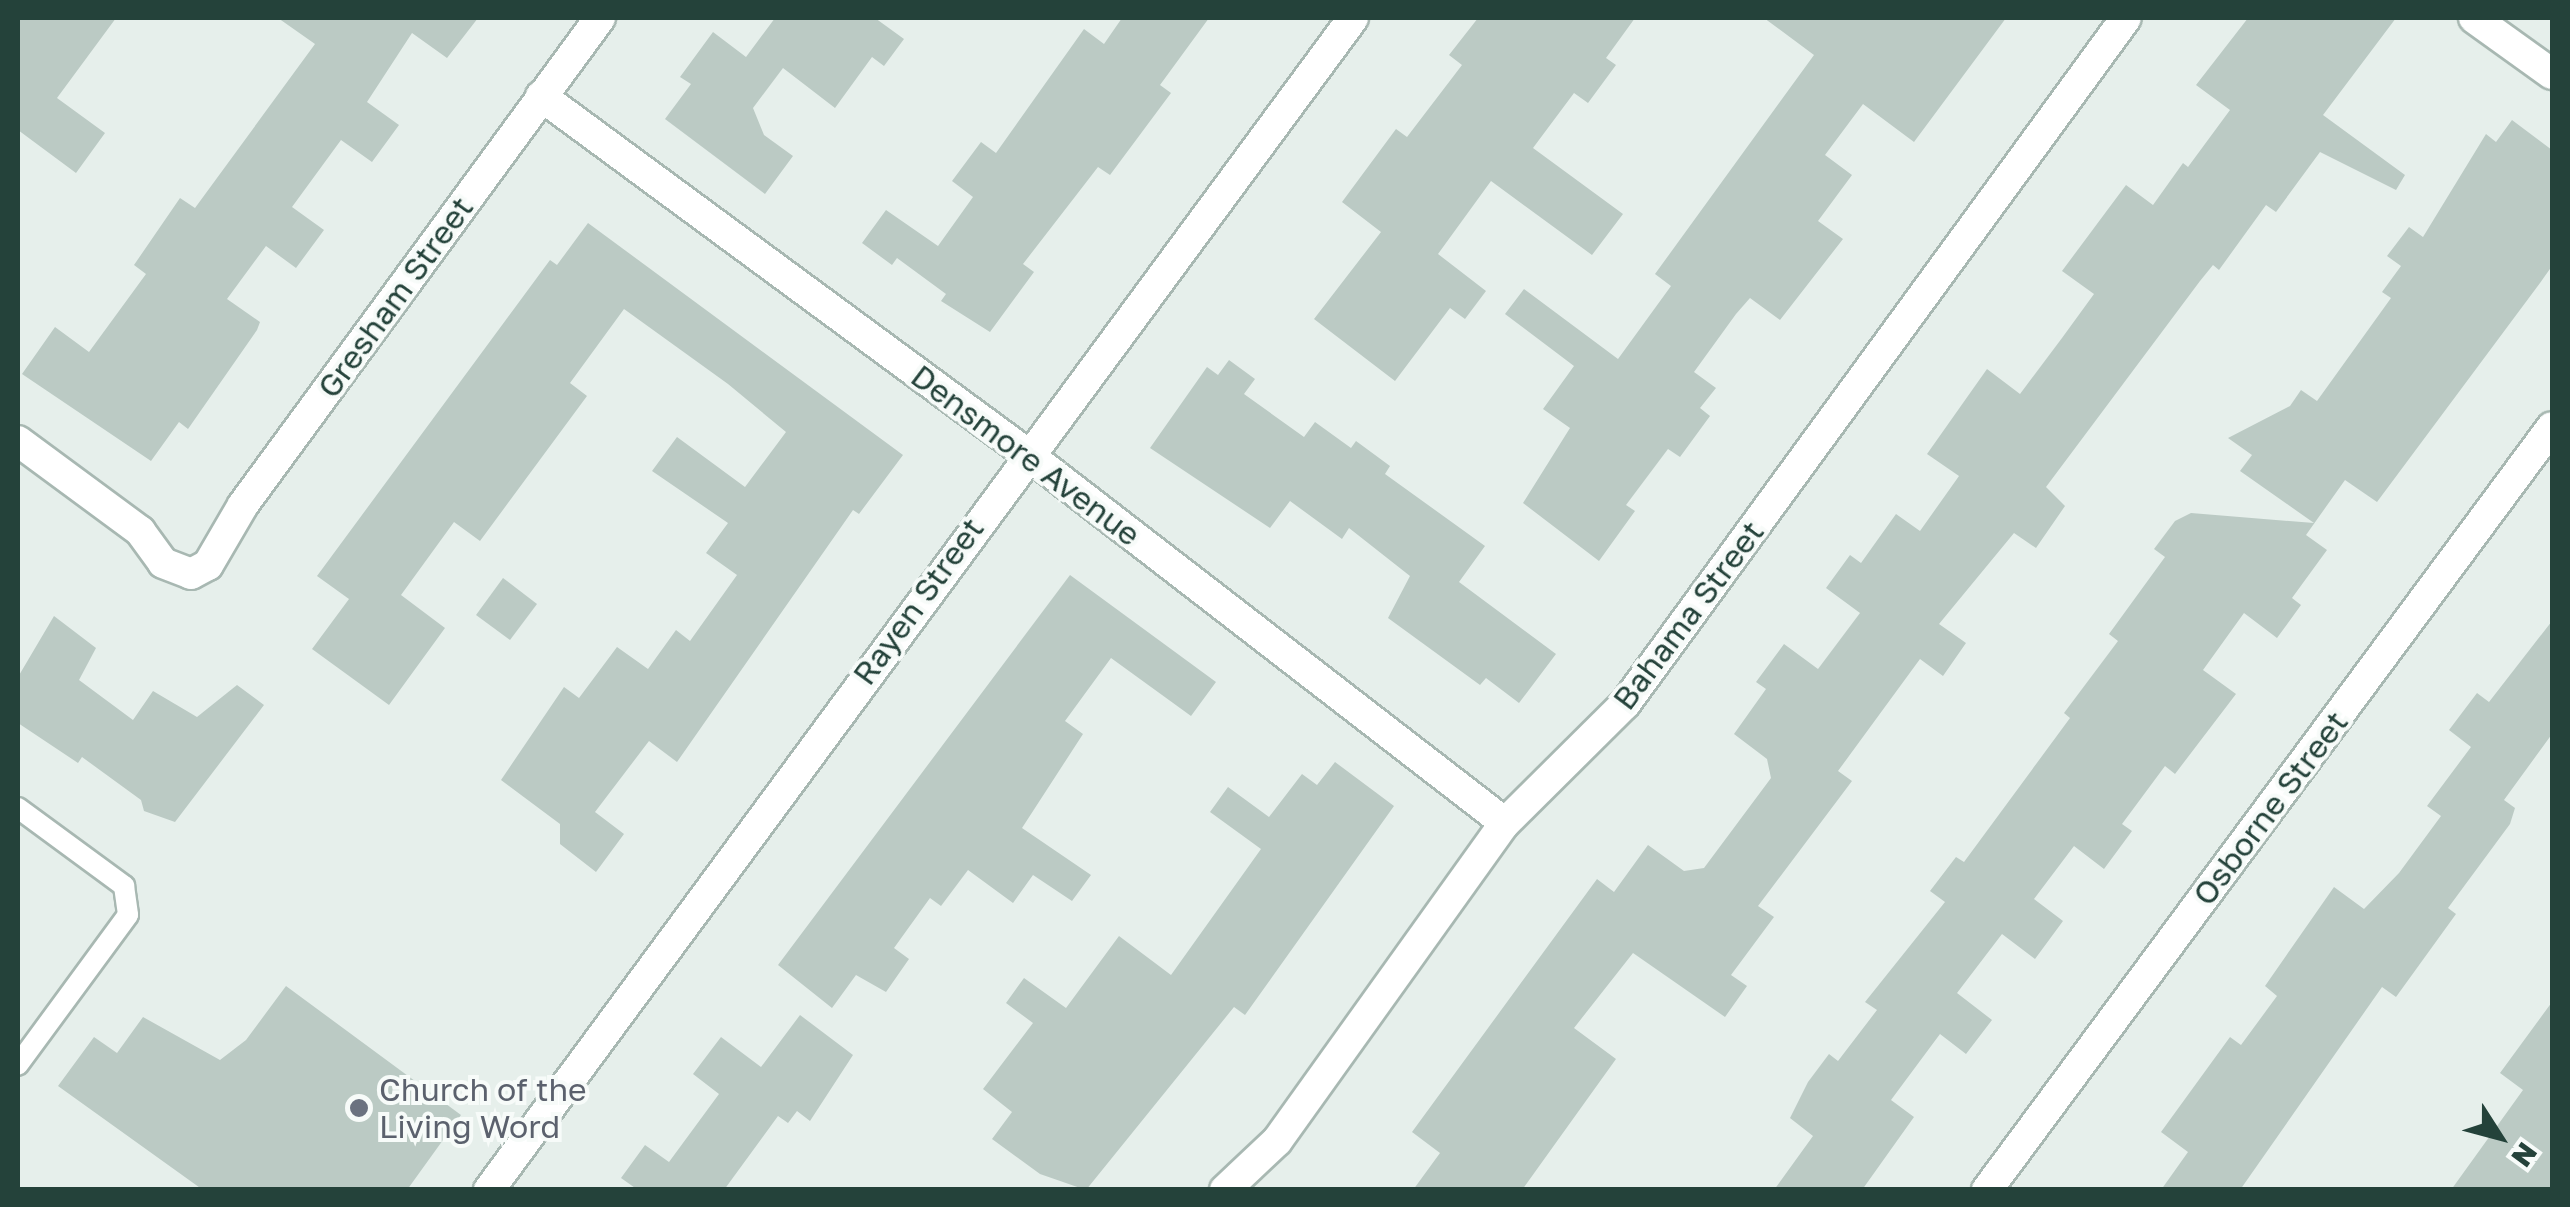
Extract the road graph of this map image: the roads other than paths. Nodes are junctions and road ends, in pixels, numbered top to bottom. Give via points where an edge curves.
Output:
1 (600, 18) edge
2 (1353, 18) edge
3 (2126, 18) edge
4 (2474, 18) edge
5 (2552, 74) edge
6 (541, 96) junction
7 (2552, 426) edge
8 (18, 441) edge
9 (1026, 453) junction
10 (18, 808) edge
11 (1505, 823) junction
12 (18, 1065) edge
13 (489, 1190) edge
14 (1226, 1190) edge
15 (1987, 1190) edge

1 - 6 street, Gresham Street
2 - 9 street, Rayen Street
3 - 11 street, Bahama Street via 1625,704
4 - 5 street
6 - 8 street, Gresham Street via 243,505 219,550 191,574 163,563 140,531
6 - 9 street, Densmore Avenue
7 - 15 street, Osborne Street
9 - 11 street, Densmore Avenue
9 - 13 street, Rayen Street
10 - 12 lane via 124,886 128,914
11 - 14 street, Bahama Street via 1277,1142

